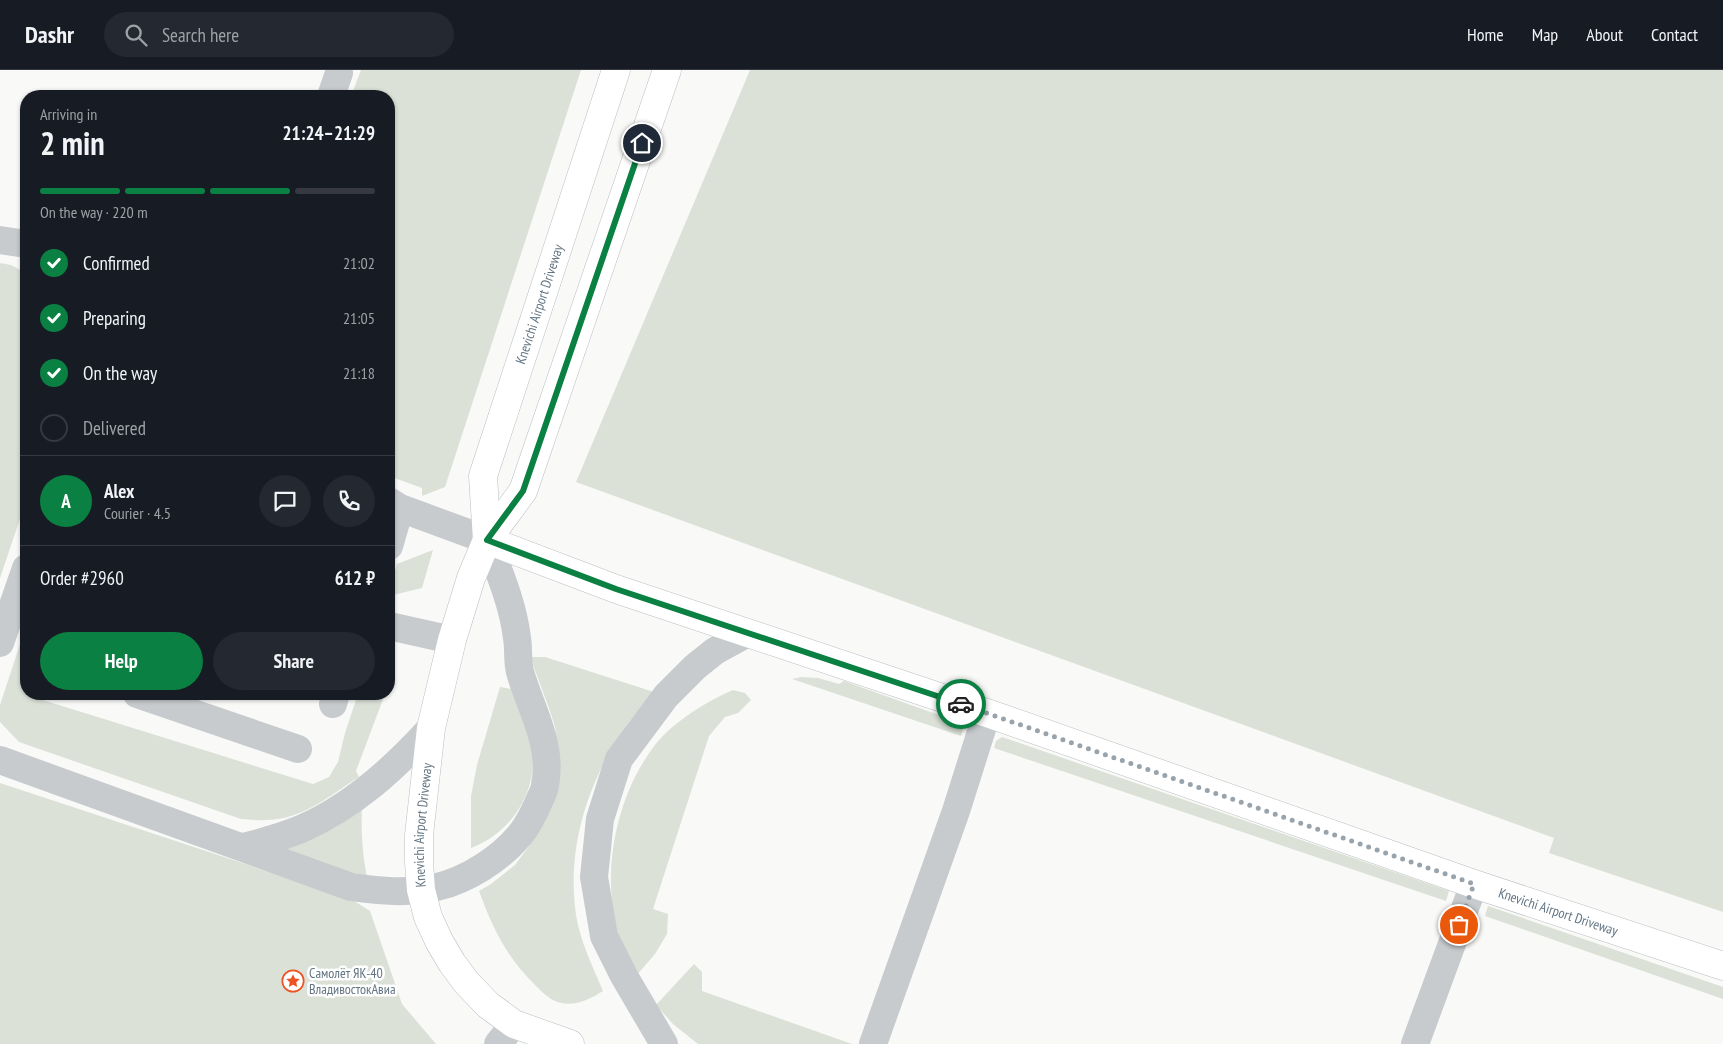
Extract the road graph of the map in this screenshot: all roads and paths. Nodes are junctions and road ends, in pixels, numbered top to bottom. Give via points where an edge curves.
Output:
1 (616, 70) edge
2 (667, 70) edge
3 (0, 240) edge
4 (20, 243) edge
5 (395, 504) edge
6 (487, 540) junction
7 (20, 585) edge
8 (395, 627) edge
9 (748, 633) junction
10 (452, 640) junction
11 (0, 643) edge
12 (155, 700) edge
13 (986, 713) junction
14 (431, 728) junction
15 (298, 749) dead end
16 (0, 760) edge
17 (243, 847) junction
18 (1474, 884) junction
19 (421, 890) junction
20 (1723, 966) edge
21 (506, 1034) edge
22 (570, 1044) edge
23 (664, 1044) edge
24 (873, 1044) edge
25 (1416, 1044) edge

1 - 6 main road, Knevichi Airport Driveway via 483,476
2 - 6 main road, Knevichi Airport Driveway via 523,491
3 - 4 street
5 - 6 street
6 - 9 main road, Knevichi Airport Driveway via 616,589
6 - 10 main road, Knevichi Airport Driveway via 471,578
6 - 19 street via 507,594 517,638 519,670 543,735 545,786 520,835 506,849 460,878
7 - 11 street
8 - 10 street
9 - 13 main road, Knevichi Airport Driveway
9 - 23 street via 715,651 666,696 619,759 600,819 594,877 604,936
10 - 14 main road, Knevichi Airport Driveway
12 - 15 street
13 - 18 main road, Knevichi Airport Driveway
13 - 24 street via 956,811
14 - 17 street via 386,774 325,817 272,840
14 - 19 main road, Knevichi Airport Driveway via 419,835
16 - 17 street
17 - 19 street via 351,887 386,892
18 - 20 main road, Knevichi Airport Driveway
18 - 25 street
19 - 21 main road, Knevichi Airport Driveway via 439,941
21 - 22 main road, Knevichi Airport Driveway

